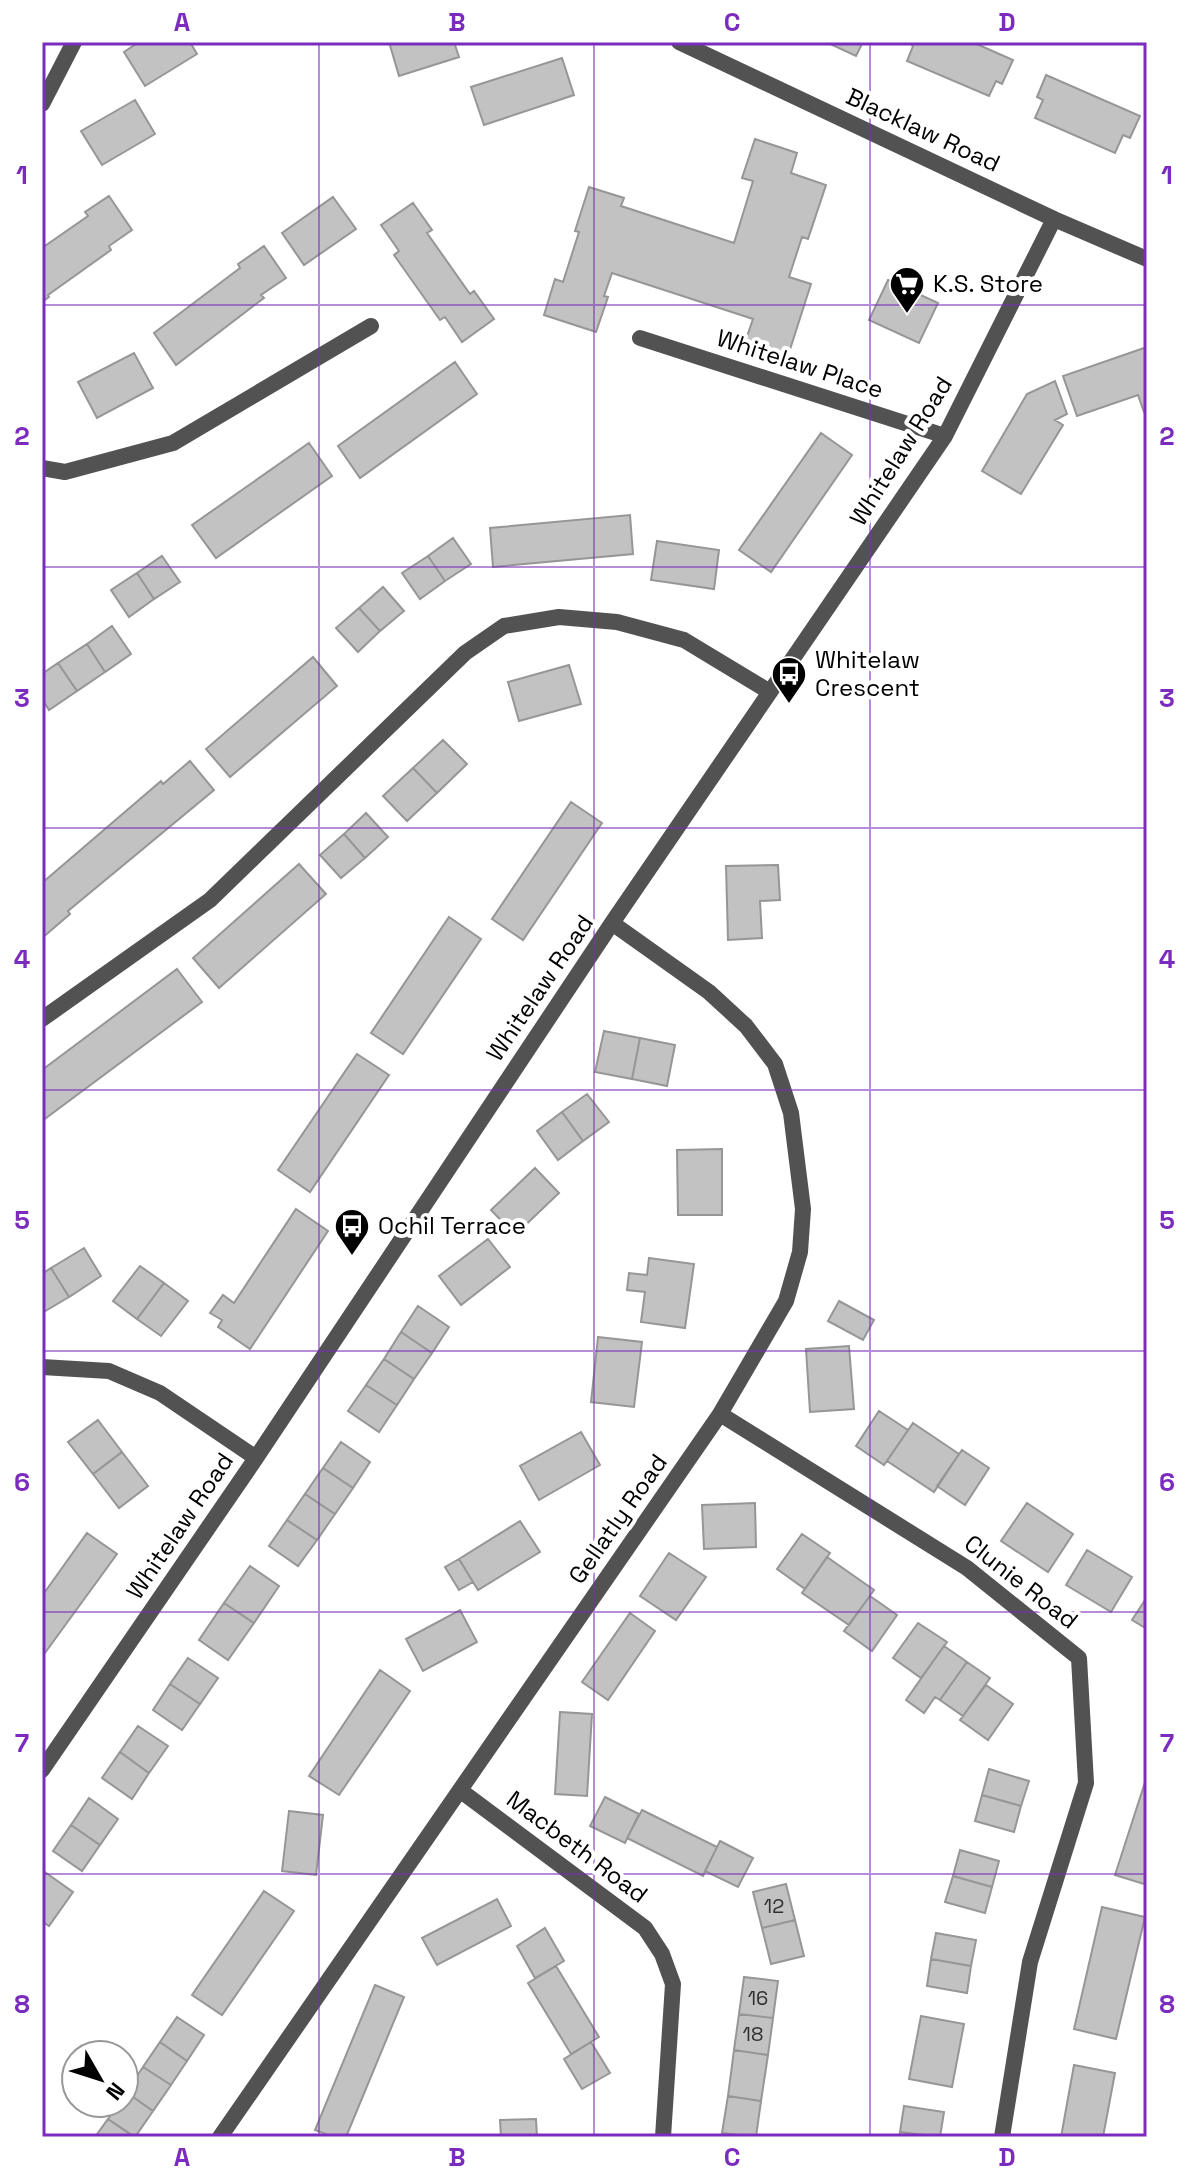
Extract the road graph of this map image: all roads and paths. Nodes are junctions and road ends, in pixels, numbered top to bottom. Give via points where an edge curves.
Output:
1 (74, 42) edge
2 (679, 42) edge
3 (42, 104) edge
4 (1054, 219) junction
5 (1147, 259) edge
6 (371, 326) dead end
7 (640, 338) dead end
8 (945, 436) junction
9 (42, 468) edge
10 (770, 692) junction
11 (612, 923) junction
12 (42, 1019) edge
13 (42, 1367) edge
14 (720, 1414) junction
15 (256, 1458) junction
16 (42, 1770) edge
17 (461, 1791) junction
18 (220, 2137) edge
19 (663, 2137) edge
20 (1002, 2137) edge

1 - 3 street
2 - 4 street, Blacklaw Road
4 - 5 street, Blacklaw Road
4 - 8 street, Whitelaw Road
6 - 9 street via 173,443 65,472
7 - 8 street, Whitelaw Place
8 - 10 street, Whitelaw Road
10 - 11 street, Whitelaw Road
10 - 12 street via 684,640 617,622 559,617 504,626 465,653 210,900
11 - 14 street, Gellatly Road via 709,992 746,1026 775,1064 791,1113 803,1209 800,1252 786,1301
11 - 15 street, Whitelaw Road
13 - 15 street via 109,1371 160,1393
14 - 17 street, Gellatly Road
14 - 20 street, Clunie Road via 967,1568 1079,1658 1086,1783 1030,1962
15 - 16 street, Whitelaw Road
17 - 18 street, Gellatly Road
17 - 19 street, Macbeth Road via 645,1928 662,1954 673,1984

